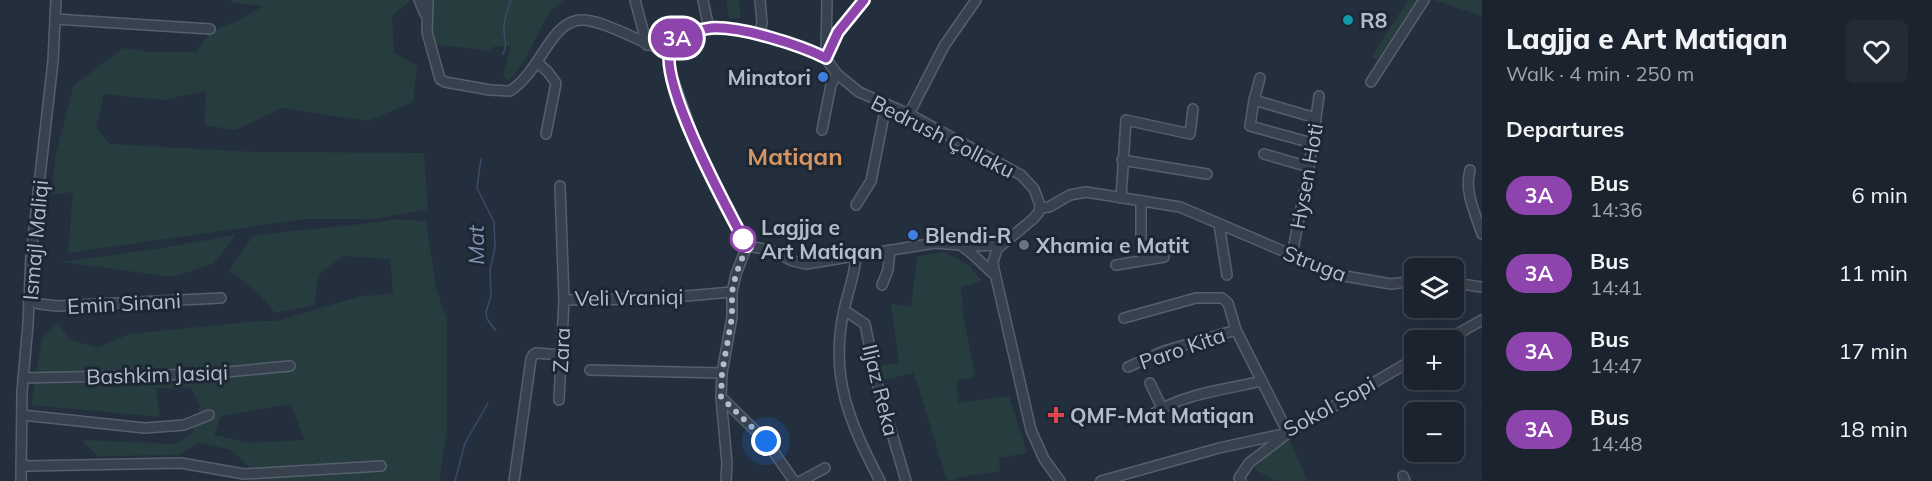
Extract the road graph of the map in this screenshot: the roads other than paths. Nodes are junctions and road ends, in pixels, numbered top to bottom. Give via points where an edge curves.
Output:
1 (56, 0) edge
2 (419, 0) edge
3 (428, 0) edge
4 (634, 0) edge
5 (703, 0) edge
6 (760, 0) edge
7 (827, 0) edge
8 (864, 0) edge
9 (976, 0) edge
10 (1424, 0) edge
11 (426, 16) junction
12 (55, 19) junction
13 (210, 29) dead end
14 (709, 29) junction
15 (759, 35) junction
16 (647, 45) junction
17 (670, 53) junction
18 (826, 58) junction
19 (537, 62) junction
20 (837, 74) junction
21 (1260, 78) dead end
22 (1371, 82) dead end
23 (1319, 96) dead end
24 (1254, 100) junction
25 (886, 105) junction
26 (1193, 109) dead end
27 (909, 114) junction
28 (1316, 118) junction
29 (822, 130) dead end
30 (546, 134) dead end
31 (1312, 143) junction
32 (1264, 154) dead end
33 (1122, 160) junction
34 (1309, 167) junction
35 (1470, 170) dead end
36 (1207, 174) dead end
37 (560, 186) dead end
38 (1121, 198) junction
39 (1141, 202) junction
40 (855, 205) dead end
41 (1040, 208) junction
42 (1219, 224) junction
43 (1482, 234) edge
44 (961, 245) junction
45 (1001, 245) junction
46 (747, 246) junction
47 (890, 250) junction
48 (1292, 255) junction
49 (856, 256) junction
50 (1164, 257) dead end
51 (1143, 260) junction
52 (1116, 265) dead end
53 (995, 275) junction
54 (1227, 275) dead end
55 (1404, 282) edge
56 (1464, 284) edge
57 (882, 285) dead end
58 (1482, 286) edge
59 (732, 292) junction
60 (221, 297) dead end
61 (28, 300) junction
62 (564, 300) junction
63 (844, 310) junction
64 (1124, 318) dead end
65 (1482, 320) edge
66 (1236, 330) junction
67 (1464, 330) edge
68 (561, 356) junction
69 (1404, 365) edge
70 (290, 366) dead end
71 (1128, 367) dead end
72 (590, 370) dead end
73 (722, 373) junction
74 (23, 378) junction
75 (1262, 381) junction
76 (1150, 383) dead end
77 (721, 397) junction
78 (559, 400) dead end
79 (22, 415) junction
80 (209, 415) dead end
81 (1288, 433) junction
82 (21, 464) junction
83 (381, 466) dead end
84 (825, 468) dead end
85 (21, 481) edge
86 (514, 481) edge
87 (726, 481) edge
88 (794, 481) edge
89 (801, 481) edge
90 (880, 481) edge
91 (906, 481) edge
92 (1060, 481) edge
93 (1101, 481) edge
94 (1241, 481) edge

1 - 12 street, Ismajl Maliqi
2 - 11 street
3 - 11 street
4 - 16 street
5 - 14 street
6 - 15 street
7 - 18 street
8 - 18 street via 838,32
9 - 27 street via 944,46
10 - 22 street
11 - 19 street via 440,79 445,82 503,92 515,88
12 - 13 street
12 - 61 street, Ismajl Maliqi
14 - 15 street
14 - 17 street via 677,38
15 - 18 street
16 - 17 street
16 - 19 street via 604,25 577,20 555,34
17 - 46 street via 672,76 690,131
18 - 20 street, Bedrush Çollaku
19 - 30 street via 556,83
20 - 25 street, Bedrush Çollaku via 859,92
20 - 29 street
21 - 24 street
23 - 28 street, Hysen Hoti
24 - 28 street
24 - 31 street via 1250,126
25 - 27 street, Bedrush Çollaku
25 - 40 street via 871,181
26 - 33 street via 1190,134 1126,120
27 - 41 street, Bedrush Çollaku via 1016,171 1031,185
28 - 31 street, Hysen Hoti
31 - 34 street, Hysen Hoti
32 - 34 street
33 - 36 street
33 - 38 street
34 - 48 street, Hysen Hoti
35 - 43 street via 1470,197
37 - 62 street, Veli Vraniqi
38 - 39 street, Struga
38 - 41 street, Struga via 1080,192
39 - 42 street, Struga via 1180,207
39 - 51 street
41 - 45 street via 1033,219
42 - 48 street, Struga
42 - 54 street
44 - 45 street
44 - 47 street via 935,243
44 - 53 street
45 - 53 street via 994,255
46 - 49 street via 806,264
46 - 59 street
47 - 49 street
47 - 57 street
48 - 55 street, Struga via 1339,275 1391,284
49 - 63 street via 856,272
50 - 51 street
51 - 52 street
53 - 92 street via 1031,430 1044,459
56 - 58 street
59 - 62 street, Veli Vraniqi
59 - 73 street via 732,317
60 - 61 street, Emin Sinani via 57,306
61 - 74 street, Ismajl Maliqi
62 - 68 street, Zara
63 - 90 street via 839,355 843,396 858,438
63 - 91 street, Iljaz Reka via 866,324 877,383
64 - 66 street via 1196,298 1222,298 1228,303
65 - 67 street
66 - 71 street, Paro Kita via 1164,351
66 - 75 street
68 - 78 street, Zara
68 - 86 street via 532,355
69 - 81 street, Sokol Sopi
70 - 74 street, Bashkim Jasiqi via 205,374
72 - 73 street
73 - 77 street
74 - 79 street, Ismajl Maliqi
75 - 76 street via 1185,399 1157,411
75 - 81 street
77 - 87 street
77 - 88 street via 766,441
79 - 80 street via 145,428 184,425
79 - 82 street, Ismajl Maliqi
81 - 93 street, Sokol Sopi
81 - 94 street via 1249,463 1239,478
82 - 83 street via 181,463 244,474
82 - 85 street, Ismajl Maliqi
84 - 89 street

